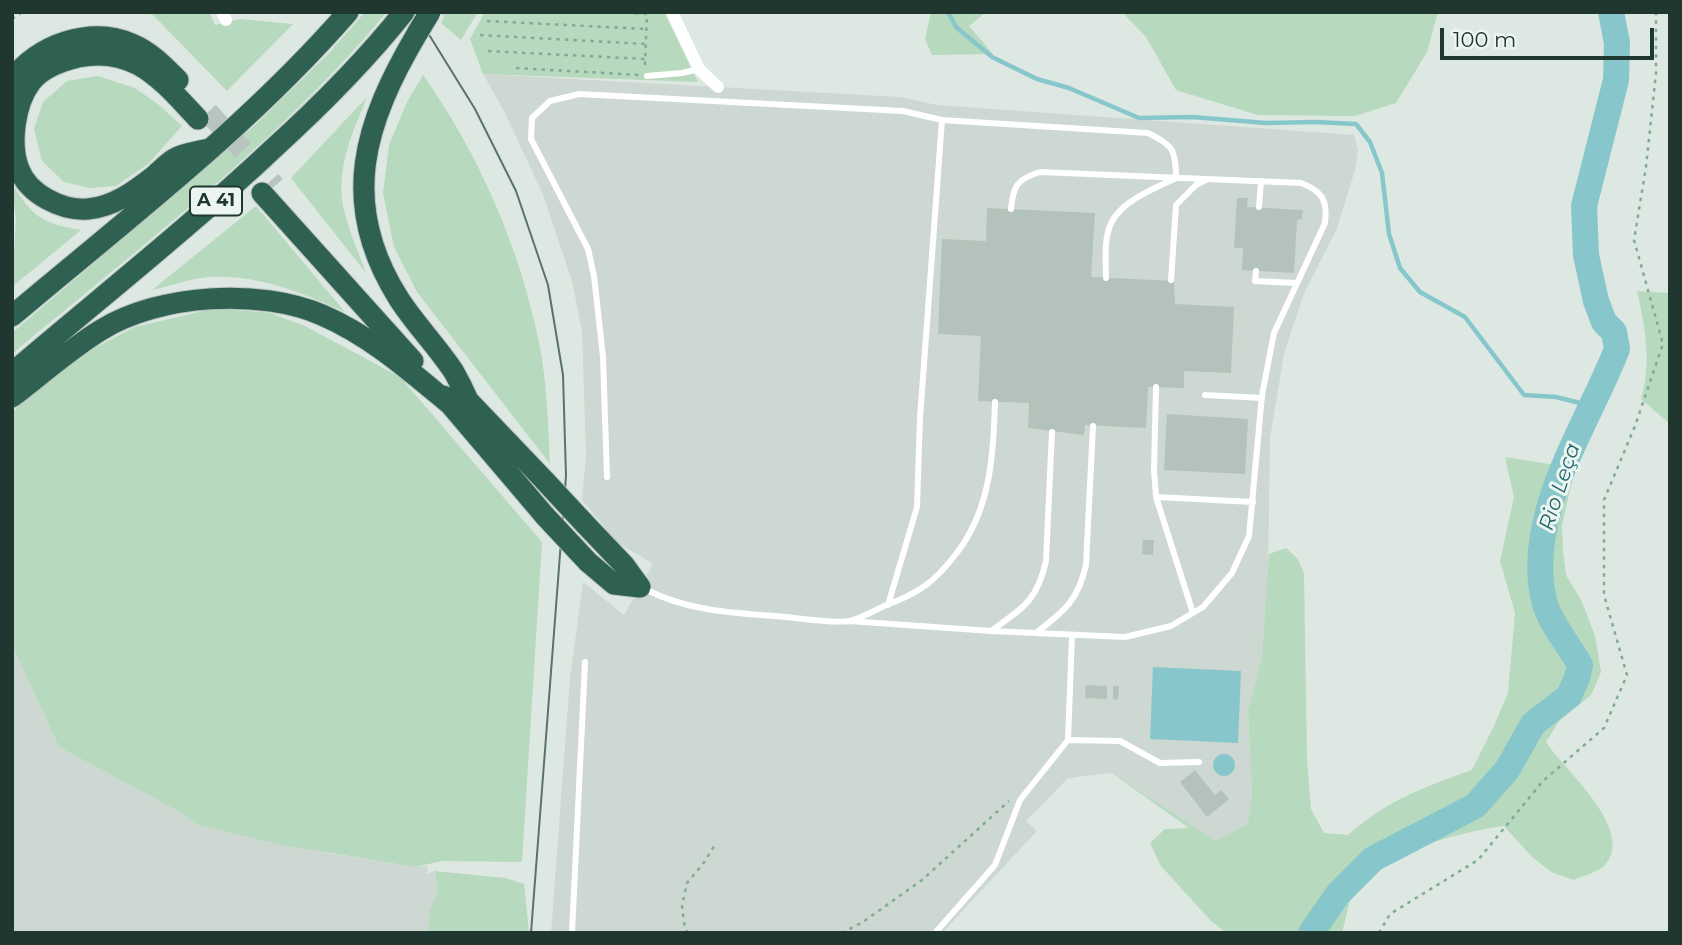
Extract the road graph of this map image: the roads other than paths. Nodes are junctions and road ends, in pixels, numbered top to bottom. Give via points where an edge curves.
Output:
1 (348, 12) edge
2 (404, 12) edge
3 (430, 12) edge
4 (672, 12) edge
5 (699, 69) junction
6 (645, 76) road end
7 (12, 80) edge
8 (718, 87) joint
9 (713, 101) junction
10 (942, 120) junction
11 (209, 149) junction
12 (1176, 178) junction
13 (1211, 178) junction
14 (1261, 181) junction
15 (269, 189) tunnel mouth
16 (1259, 207) dead end
17 (1011, 209) dead end
18 (1256, 271) dead end
19 (1106, 278) dead end
20 (1171, 281) dead end
21 (1296, 282) junction
22 (12, 316) edge
23 (12, 373) edge
24 (1156, 387) dead end
25 (1205, 395) dead end
26 (12, 397) edge
27 (1262, 398) junction
28 (995, 402) dead end
29 (460, 403) junction
30 (1093, 426) dead end
31 (1052, 432) dead end
32 (607, 477) dead end
33 (1156, 497) junction
34 (1253, 502) junction
35 (640, 587) junction
36 (888, 605) junction
37 (1193, 613) junction
38 (849, 621) junction
39 (991, 631) junction
40 (1036, 633) junction
41 (1072, 636) junction
42 (585, 662) dead end
43 (1068, 740) junction
44 (1199, 762) dead end
45 (572, 933) edge
46 (935, 933) edge

1 - 11 highway, A 41
2 - 23 highway, A 41 via 326,99 239,181
3 - 29 highway, bridge via 377,113 365,156 363,205 374,255 399,299 454,373
4 - 5 street
5 - 6 lane
5 - 8 street
7 - 11 highway via 39,53 65,42 108,36 153,55 203,116 137,64 97,53 59,62 32,82 22,102 15,144 19,169 29,185 71,208 106,206 130,194 174,159
8 - 9 lane
9 - 10 lane via 903,111
9 - 32 lane via 579,94 550,101 532,118 531,139 587,249 594,276 603,357
10 - 12 lane via 1148,133 1168,143 1176,158
10 - 36 lane via 917,507
11 - 22 highway, A 41
12 - 13 lane
12 - 17 lane via 1040,172 1018,183
12 - 19 lane via 1115,214 1108,233
13 - 14 lane
13 - 20 lane via 1196,185 1176,205
14 - 16 lane
14 - 21 lane via 1314,188 1327,209 1325,223
15 - 29 highway via 396,323
18 - 21 lane via 1255,281
21 - 27 lane via 1274,333
24 - 33 lane
25 - 27 lane
26 - 29 highway via 102,329 153,308 226,298 281,303 321,315 396,358
27 - 34 lane
28 - 36 lane via 988,489 969,538 924,589
29 - 35 highway, bridge via 545,481
29 - 35 highway, bridge via 545,516 588,562 614,584
30 - 40 lane via 1082,584 1067,609
31 - 39 lane via 1042,577 1027,603
33 - 34 lane
33 - 37 lane
34 - 37 lane via 1249,536 1232,573
35 - 38 lane via 680,603 728,613
36 - 38 lane
37 - 41 lane via 1171,626 1125,637
38 - 39 lane
39 - 40 lane
40 - 41 lane
41 - 43 lane
42 - 45 lane
43 - 44 lane via 1120,741 1160,763
43 - 46 lane via 1020,800 995,865

